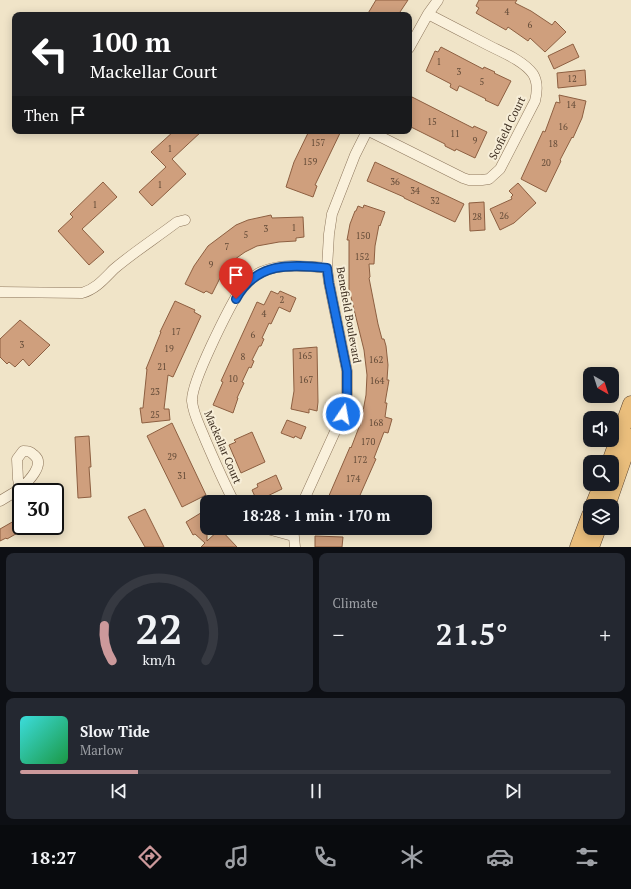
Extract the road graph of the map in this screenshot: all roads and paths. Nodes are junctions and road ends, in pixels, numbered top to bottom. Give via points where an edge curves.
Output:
1 (438, 0) edge
2 (428, 14) junction
3 (412, 43) edge
4 (366, 134) edge
5 (374, 134) edge
6 (185, 220) dead end
7 (327, 268) junction
8 (0, 292) edge
9 (631, 404) edge
10 (631, 437) edge
11 (613, 455) edge
12 (12, 494) edge
13 (230, 495) edge
14 (306, 495) edge
15 (609, 499) edge
16 (0, 501) edge
17 (583, 534) edge
18 (293, 535) edge
19 (595, 535) edge
20 (295, 547) edge
21 (578, 547) edge
22 (591, 547) edge

1 - 2 street
2 - 3 street
2 - 5 street, Scofield Court via 524,65 533,75 536,85 535,101 500,169 489,179 469,180 457,176
4 - 7 street, Benefield Boulevard via 355,155 332,214
6 - 8 street via 177,222 89,291
7 - 13 street, Mackellar Court via 273,268 251,279 241,289 231,307 196,381 192,400 195,415
7 - 14 street, Benefield Boulevard via 347,371 347,396 343,414
9 - 11 highway
10 - 15 highway
12 - 16 street
17 - 21 highway
18 - 20 street
19 - 22 highway

